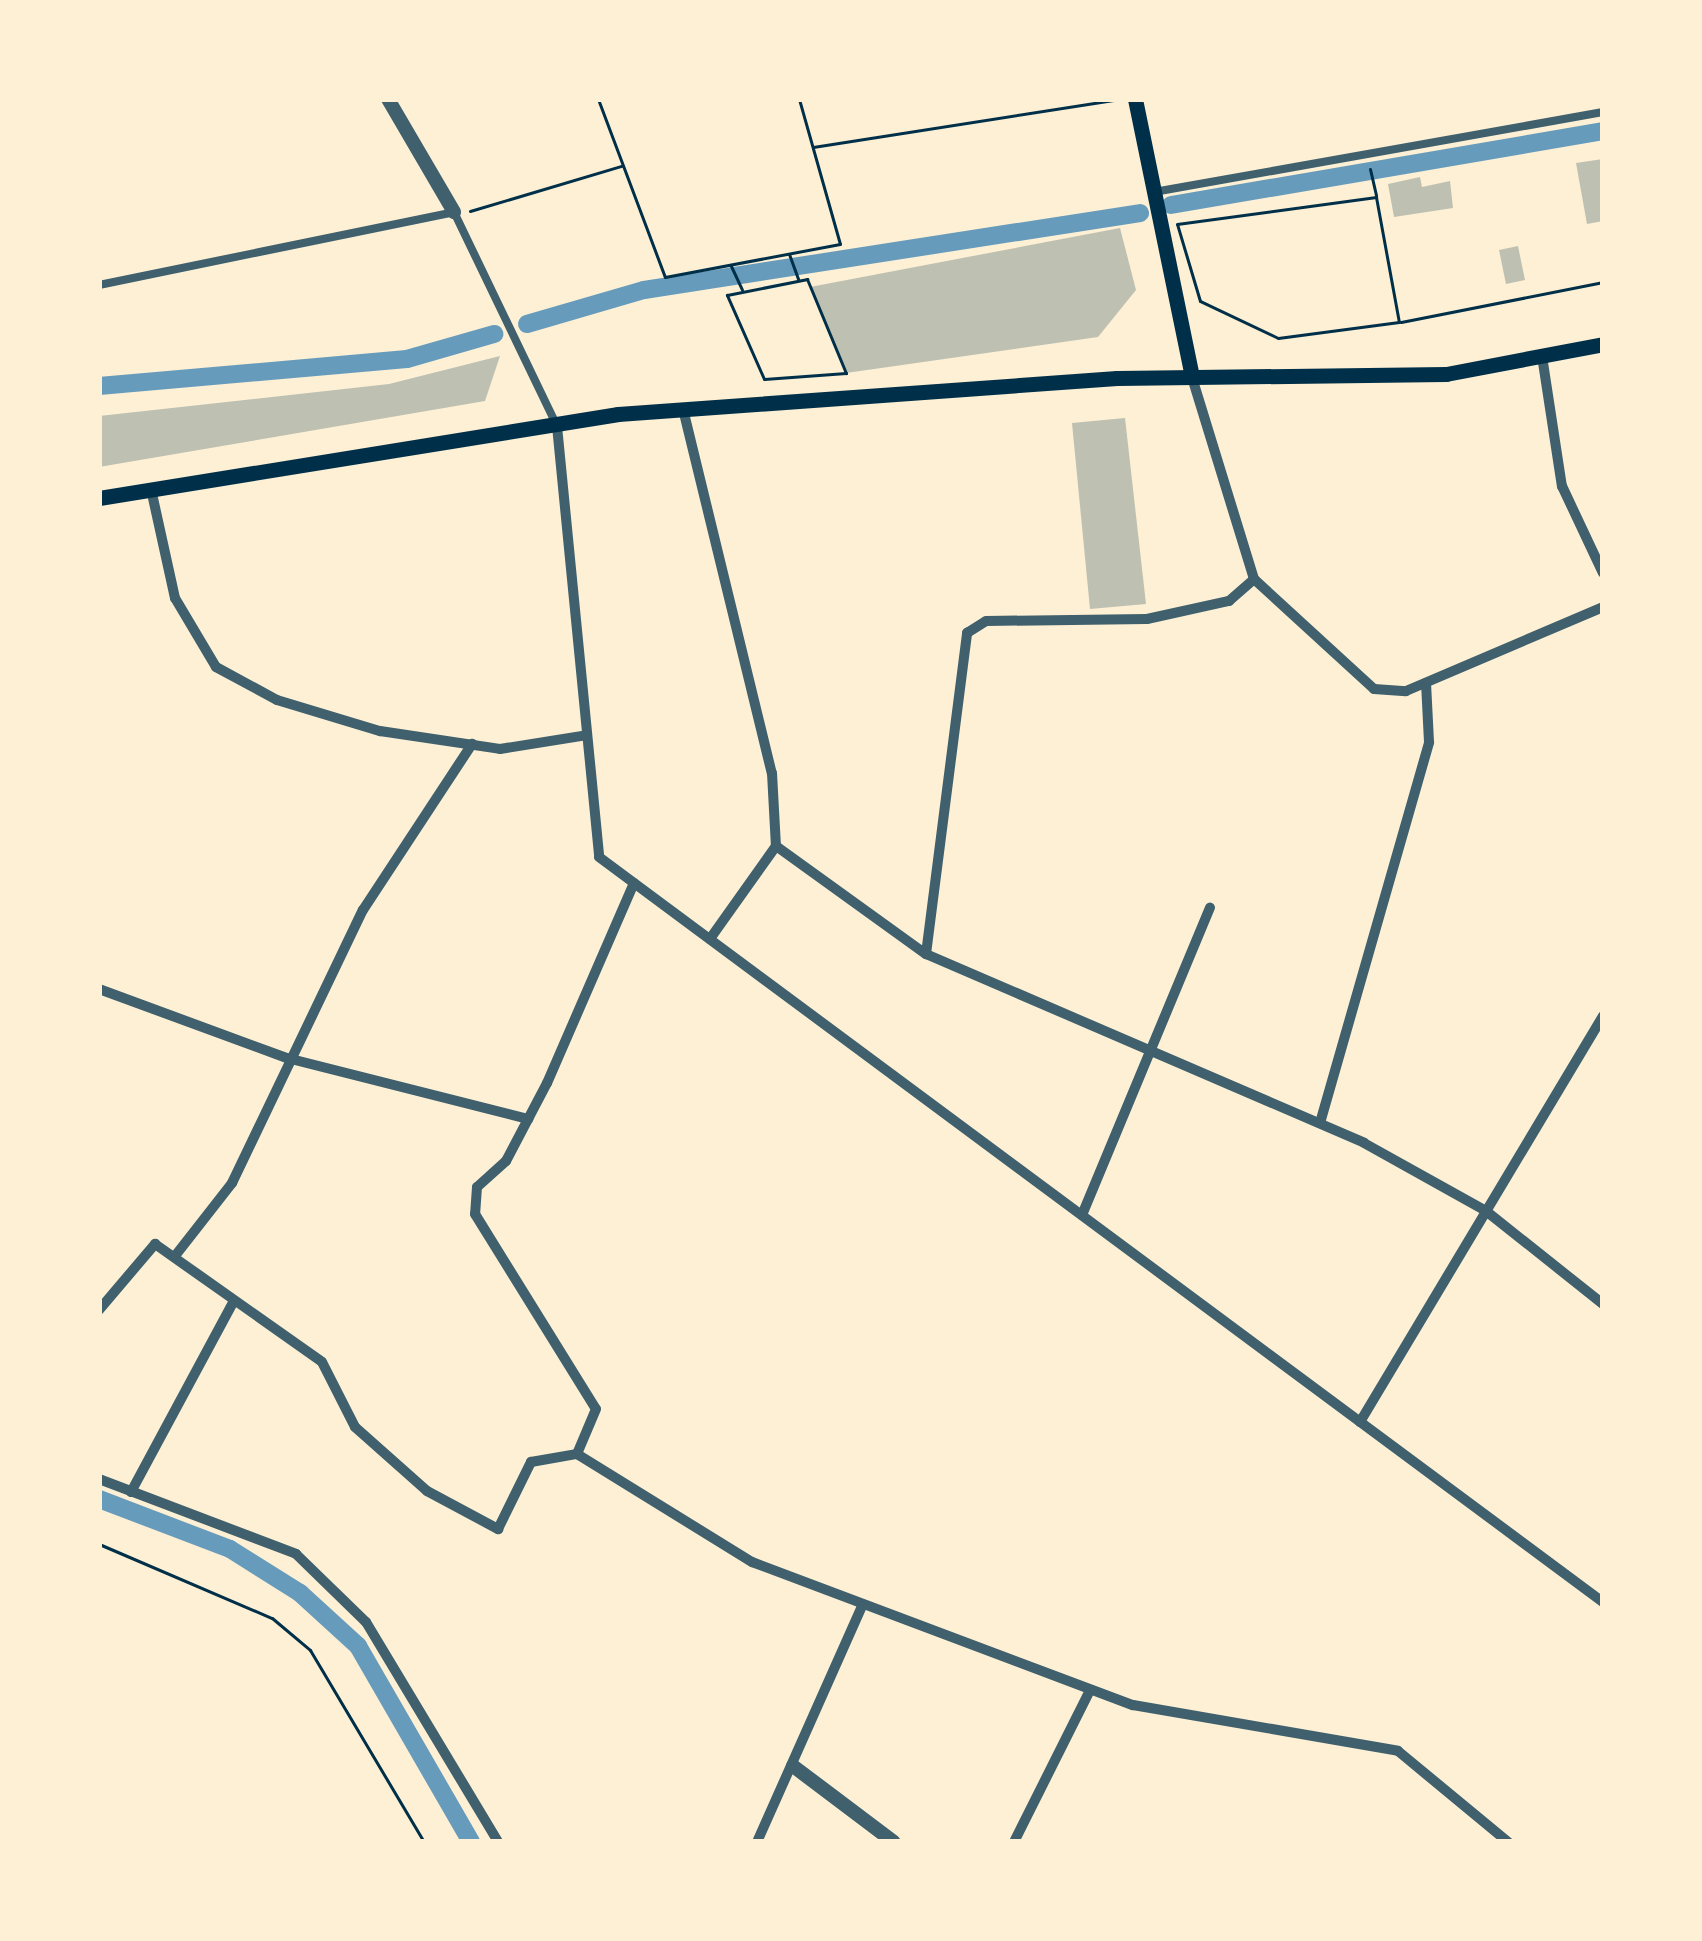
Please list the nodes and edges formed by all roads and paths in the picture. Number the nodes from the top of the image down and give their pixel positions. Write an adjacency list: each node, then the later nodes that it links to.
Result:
1 (388, 99): 12 (street)
2 (598, 99): 9 (path)
3 (799, 99): 7 (path)
4 (1119, 99): 7 (path)
5 (1135, 99): 10 (main road)
6 (1603, 112): 8 (street)
7 (812, 147): 13 (path)
8 (1366, 154): 10 (street); 11 (path)
9 (623, 165): 12 (path); 14 (path)
10 (1153, 193): 22 (main road)
11 (1376, 197): 19 (path); 19 (path)
12 (454, 212): 17 (street); 24 (street)
13 (789, 253): 14 (path); 15 (path)
14 (730, 265): 18 (path)
15 (799, 281): 18 (path); 18 (path)
16 (1603, 282): 19 (path)
17 (99, 285)
18 (742, 292)
19 (1399, 322)
20 (1603, 344): 21 (main road)
21 (1542, 356): 22 (main road); 27 (street)
22 (1192, 377): 23 (main road); 28 (street)
23 (682, 409): 24 (main road); 33 (street)
24 (557, 426): 25 (main road); 31 (street)
25 (152, 489): 26 (main road); 32 (street)
26 (99, 498)
27 (1603, 573)
28 (1254, 579): 30 (street); 37 (street)
29 (1603, 607): 30 (street)
30 (1426, 683): 43 (street)
31 (587, 736): 32 (street); 34 (street)
32 (472, 744): 41 (street)
33 (776, 847): 36 (street); 37 (street)
34 (634, 883): 36 (street); 42 (street)
35 (1210, 908): 40 (street)
36 (710, 939): 45 (street)
37 (926, 954): 40 (street)
38 (99, 989): 41 (street)
39 (1603, 1016): 44 (street)
40 (1160, 1050): 43 (street); 45 (street)
41 (287, 1058): 42 (street); 46 (street)
42 (528, 1119): 51 (street)
43 (1320, 1123): 44 (street)
44 (1486, 1211): 48 (street); 50 (street)
45 (1082, 1215): 50 (street)
46 (175, 1256): 47 (street); 49 (street)
47 (234, 1301): 51 (street); 53 (street)
48 (1603, 1304)
49 (99, 1310)
50 (1360, 1422): 55 (street)
51 (577, 1454): 56 (street)
52 (99, 1479): 53 (street)
53 (131, 1492): 60 (street)
54 (99, 1544): 59 (path)
55 (1603, 1602)
56 (862, 1606): 57 (street); 58 (street)
57 (1090, 1690): 63 (street); 64 (street)
58 (793, 1766): 61 (street); 62 (street)
59 (424, 1842)
60 (498, 1842)
61 (757, 1842)
62 (895, 1842)
63 (1014, 1842)
64 (1508, 1842)

